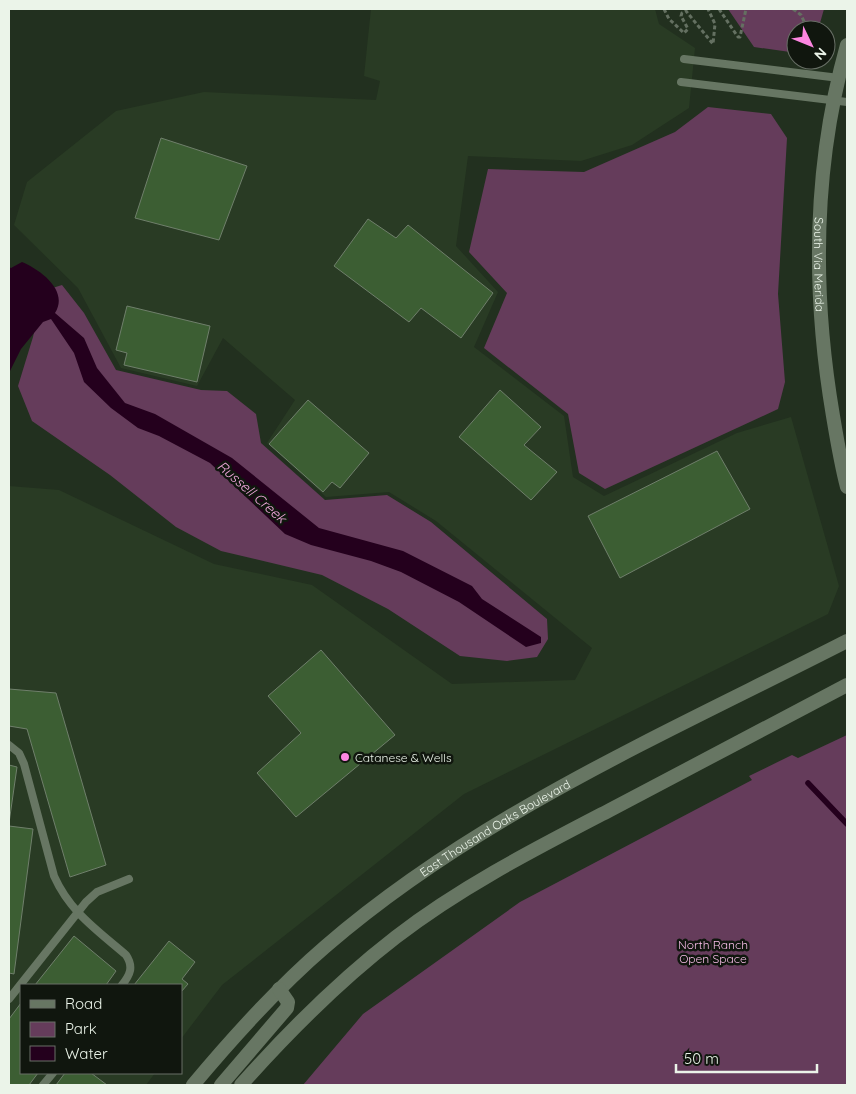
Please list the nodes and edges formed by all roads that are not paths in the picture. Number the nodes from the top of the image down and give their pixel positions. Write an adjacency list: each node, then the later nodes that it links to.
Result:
1 (847, 45): 3 (main road, South Via Merida)
2 (684, 59): 3 (lane)
3 (839, 78): 5 (main road, South Via Merida)
4 (681, 82): 5 (lane)
5 (841, 101): 6 (main road, South Via Merida)
6 (847, 487)
7 (847, 641): 15 (main road, East Thousand Oaks Boulevard)
8 (847, 685): 21 (main road)
9 (9, 745): 11 (lane)
10 (129, 879): 11 (lane)
11 (77, 913): 12 (lane); 13 (lane)
12 (21, 984)
13 (123, 984)
14 (20, 985): 16 (lane)
15 (278, 989): 19 (main road, East Thousand Oaks Boulevard); 20 (main road)
16 (9, 999)
17 (52, 1074): 18 (lane)
18 (43, 1085)
19 (193, 1085)
20 (221, 1085)
21 (241, 1085)

